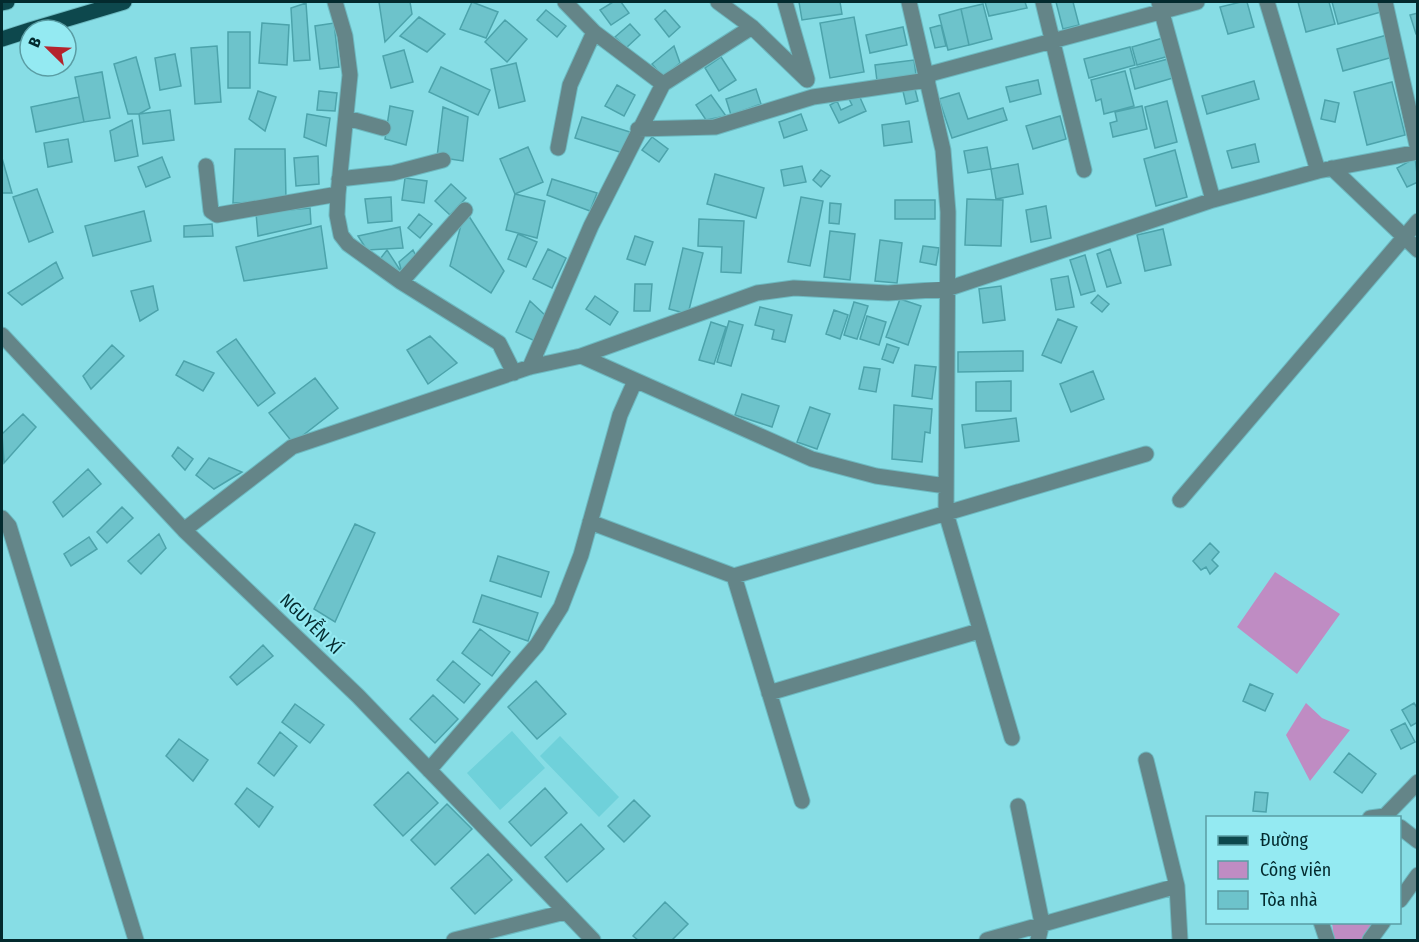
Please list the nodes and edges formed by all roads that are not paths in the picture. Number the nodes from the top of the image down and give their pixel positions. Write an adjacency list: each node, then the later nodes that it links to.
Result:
1 (7, 2): 12 (main road)
2 (124, 2): 14 (main road)
3 (335, 2): 24 (street)
4 (565, 2): 16 (street)
5 (718, 2): 15 (street)
6 (784, 2): 21 (street)
7 (909, 2): 20 (street)
8 (1043, 2): 19 (street)
9 (1197, 2): 13 (street)
10 (1267, 2): 32 (street)
11 (1385, 2): 28 (street)
12 (2, 3)
13 (1160, 7): 19 (street); 34 (street)
14 (70, 18)
15 (752, 27): 21 (street); 22 (street)
16 (594, 32): 22 (street); 27 (street)
17 (18, 34): 18 (main road)
18 (2, 39)
19 (1053, 42): 20 (street); 31 (street)
20 (927, 77): 23 (street); 40 (street)
21 (807, 80): 23 (street)
22 (663, 84): 26 (street)
23 (813, 97): 26 (street)
24 (347, 118): 25 (street); 33 (street)
25 (383, 128)
26 (638, 129): 43 (street)
27 (558, 148)
28 (1418, 151): 32 (street)
29 (443, 160): 33 (street)
30 (206, 166): 33 (street)
31 (1084, 170)
32 (1325, 170): 34 (street); 37 (street)
33 (338, 187): 39 (street)
34 (1213, 200): 40 (street)
35 (465, 210): 39 (street)
36 (1418, 221): 37 (street)
37 (1403, 239): 38 (street); 48 (street)
38 (1418, 250)
39 (401, 282): 44 (street)
40 (947, 289): 42 (street); 47 (street)
41 (2, 335): 52 (street, NGUYỄN XÍ)
42 (581, 356): 43 (street); 45 (street)
43 (530, 367): 44 (street)
44 (514, 374): 52 (street)
45 (635, 381): 47 (street); 51 (street)
46 (1146, 454): 49 (street)
47 (946, 486): 49 (street)
48 (1180, 500)
49 (946, 513): 53 (street); 54 (street)
50 (2, 518): 72 (street)
51 (590, 522): 53 (street); 58 (street)
52 (184, 530): 58 (street, NGUYỄN XÍ)
53 (734, 576): 55 (street)
54 (979, 631): 55 (street); 56 (street)
55 (769, 693): 60 (street)
56 (1012, 738)
57 (1146, 760): 66 (street)
58 (429, 770): 68 (street, NGUYỄN XÍ)
59 (1418, 782): 62 (street)
60 (802, 801)
61 (1018, 806): 69 (street)
62 (1382, 816)
63 (1401, 828): 64 (street)
64 (1418, 841)
65 (1418, 875): 67 (street)
66 (1177, 886): 69 (street); 77 (street)
67 (1401, 899)
68 (565, 912): 73 (street); 74 (street, NGUYỄN XÍ)
69 (1042, 922): 75 (street); 76 (street)
70 (1322, 924): 78 (street)
71 (1382, 924): 79 (street)
72 (136, 940)
73 (454, 940)
74 (593, 940)
75 (987, 940)
76 (1038, 940)
77 (1180, 940)
78 (1327, 940)
79 (1370, 940)

